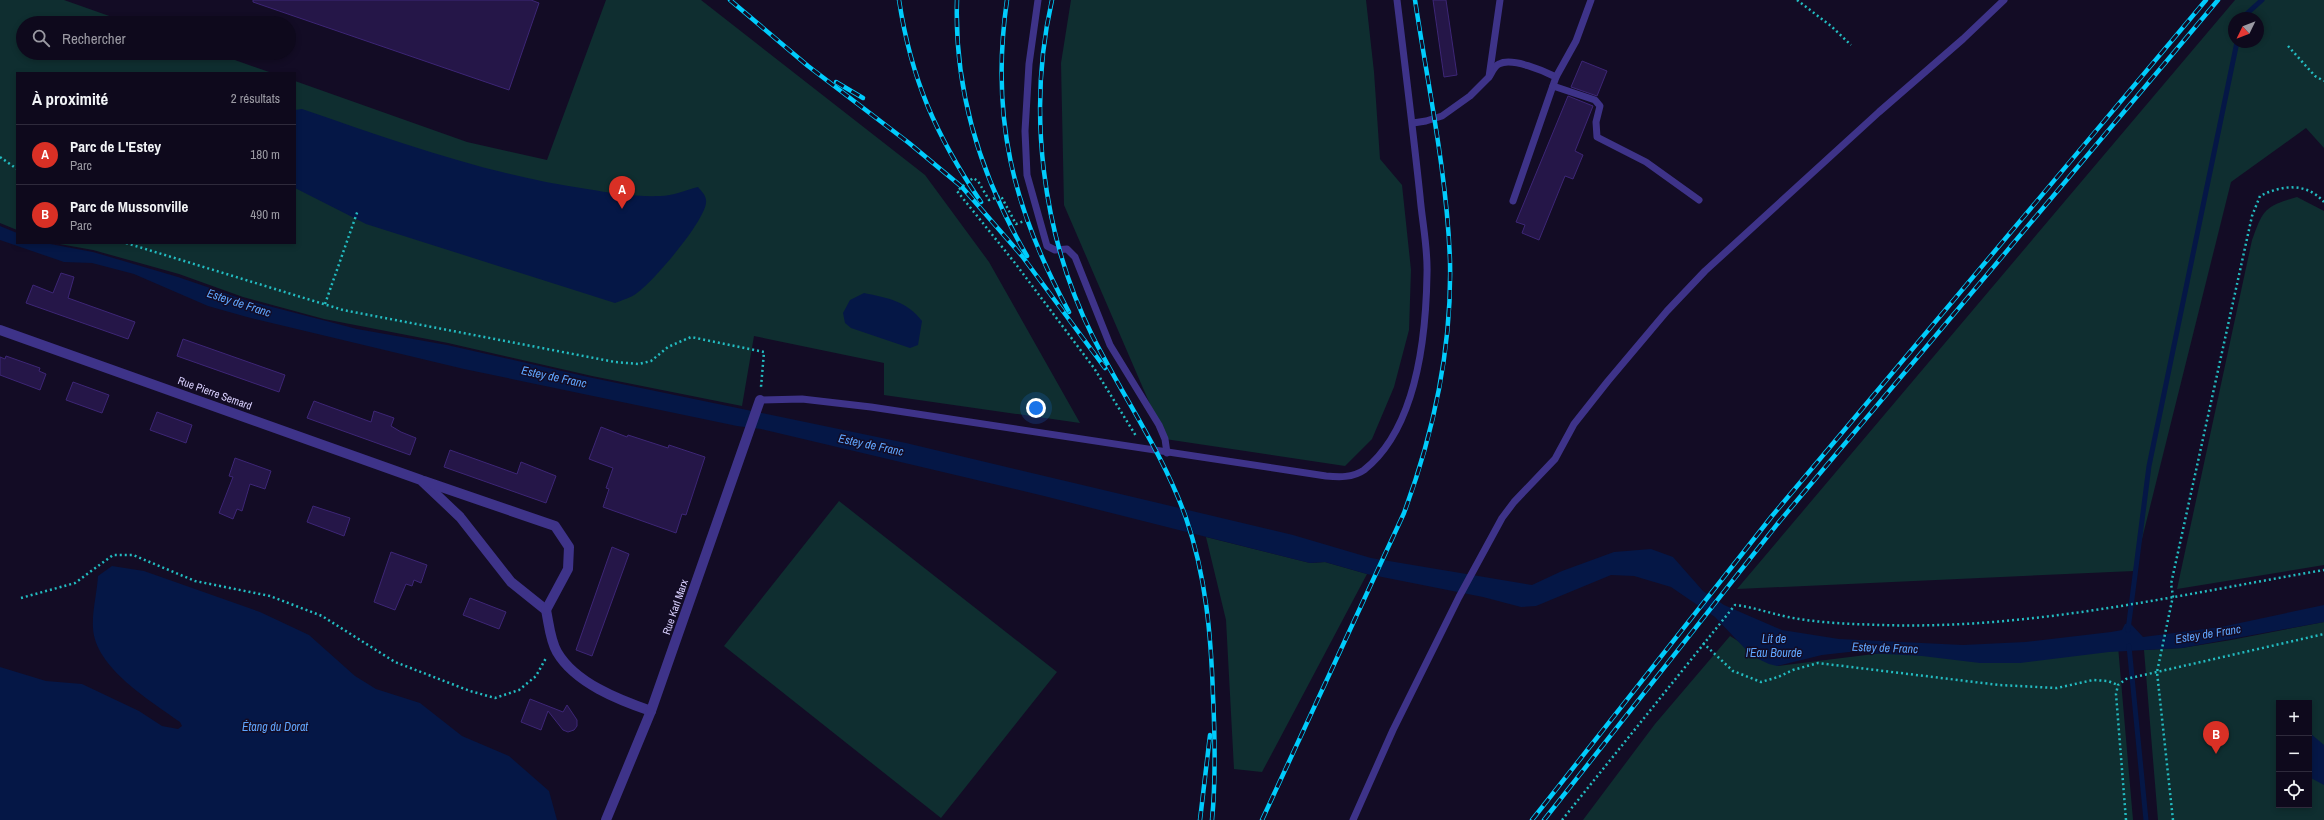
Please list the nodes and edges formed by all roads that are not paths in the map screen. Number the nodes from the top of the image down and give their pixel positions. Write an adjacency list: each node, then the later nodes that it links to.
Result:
1 (1038, 0): 14 (lane)
2 (1397, 0): 9 (lane)
3 (1500, 0): 6 (lane)
4 (1590, 0): 7 (lane)
5 (2004, 0): 19 (lane)
6 (1489, 77): 7 (lane); 9 (lane)
7 (1556, 77): 8 (lane)
8 (1553, 86): 10 (lane); 11 (lane)
9 (1413, 123): 14 (lane)
10 (1699, 200)
11 (1513, 201)
12 (0, 330): 15 (street, Rue Pierre Semard)
13 (760, 400): 14 (lane); 17 (street, Rue Karl Marx)
14 (1167, 453)
15 (421, 480): 16 (street, Rue Pierre Semard); 16 (street, Rue Pierre Semard)
16 (546, 610): 17 (street)
17 (651, 711): 18 (street, Rue Karl Marx)
18 (606, 820)
19 (1353, 820)

